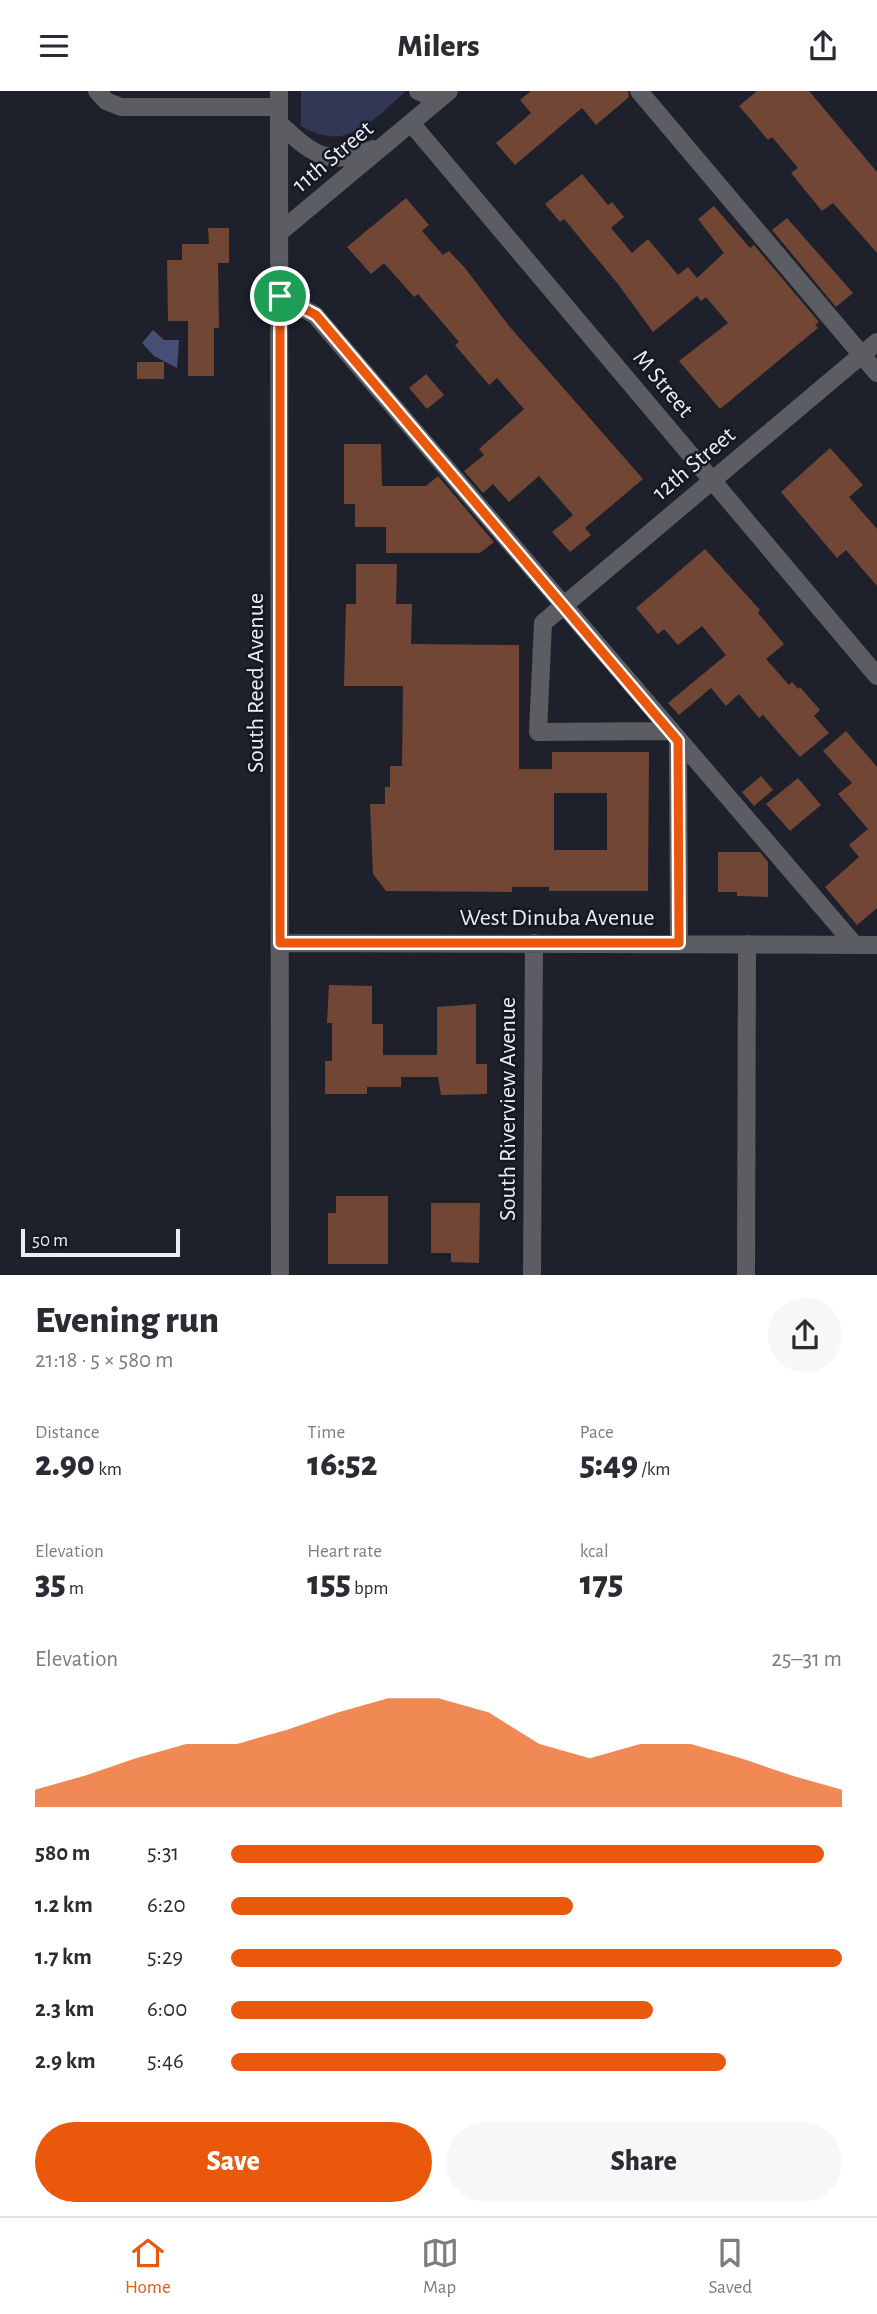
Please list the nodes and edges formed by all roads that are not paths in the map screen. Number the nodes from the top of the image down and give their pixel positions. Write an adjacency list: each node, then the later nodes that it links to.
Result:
1 (97, 91): 5 (street)
2 (418, 91): 4 (street)
3 (639, 91): 11 (street)
4 (443, 95): 6 (street, 11th Street)
5 (279, 107): 7 (street); 8 (street, South Reed Avenue)
6 (411, 123): 7 (street, 11th Street); 13 (street, M Street)
7 (386, 144): 8 (street, 11th Street)
8 (280, 232): 9 (street, South Reed Avenue)
9 (280, 296): 14 (street); 17 (street, South Reed Avenue)
10 (877, 342): 11 (street, 12th Street)
11 (861, 355): 12 (street); 13 (street, 12th Street)
12 (877, 373)
13 (712, 480): 14 (street, 12th Street); 15 (street, M Street)
14 (563, 606): 16 (street); 16 (street, 12th Street)
15 (877, 676)
16 (674, 736): 19 (street); 21 (street)
17 (280, 943): 18 (street, West Dinuba Avenue); 23 (street, South Reed Avenue)
18 (534, 943): 19 (street, West Dinuba Avenue); 24 (street, South Riverview Avenue)
19 (679, 943): 20 (street, West Dinuba Avenue)
20 (747, 944): 21 (street, West Dinuba Avenue); 25 (street)
21 (854, 944): 22 (street, West Dinuba Avenue)
22 (877, 944)
23 (280, 1275)
24 (532, 1275)
25 (746, 1275)

